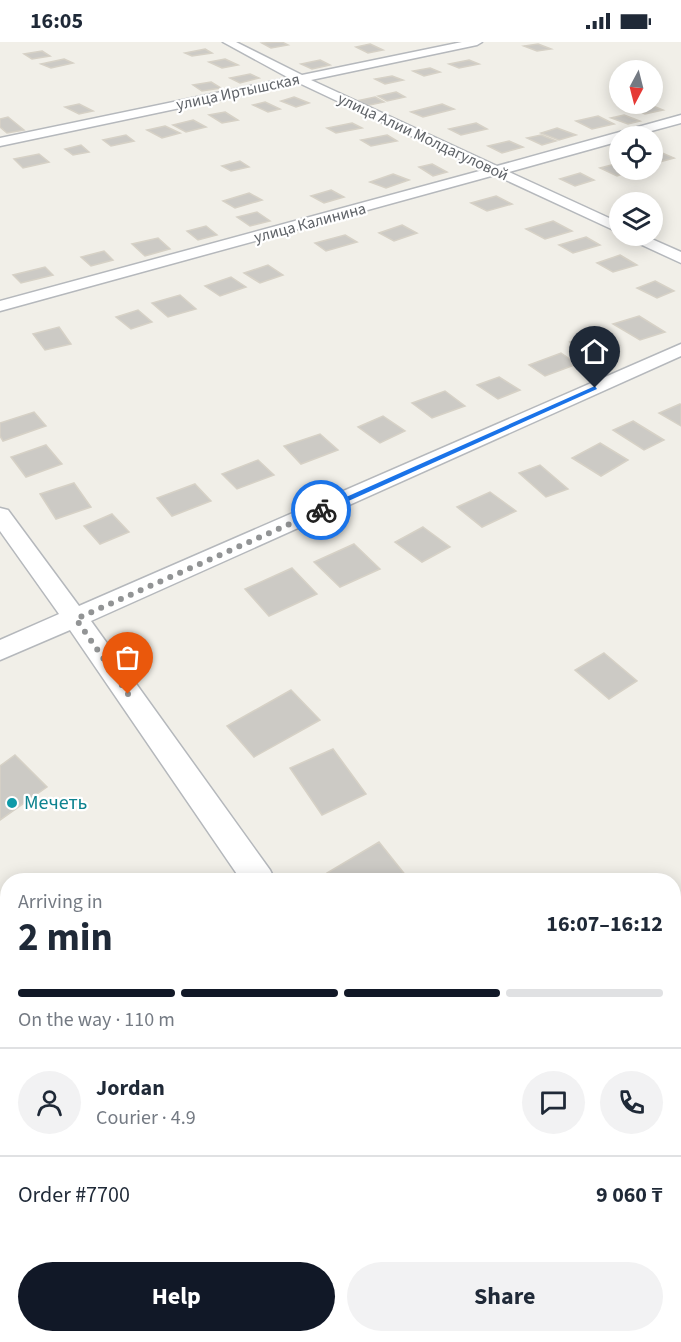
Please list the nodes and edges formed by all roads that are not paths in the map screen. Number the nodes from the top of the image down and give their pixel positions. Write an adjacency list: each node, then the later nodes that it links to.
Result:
1 (228, 42): 3 (street, улица Алии Молдагуловой)
2 (477, 42): 3 (street, улица Иртышская)
3 (300, 79): 7 (street, улица Иртышская); 8 (street, улица Алии Молдагуловой)
4 (681, 119): 5 (street, улица Калинина)
5 (657, 126)
6 (609, 140): 8 (street, улица Калинина)
7 (0, 142)
8 (499, 172): 9 (street, улица Алии Молдагуловой); 12 (street, улица Калинина)
9 (609, 224)
10 (655, 246): 11 (street)
11 (681, 258)
12 (0, 306)
13 (681, 349): 15 (street)
14 (0, 515): 15 (street)
15 (76, 619): 16 (street); 17 (street)
16 (0, 651)
17 (254, 873)

